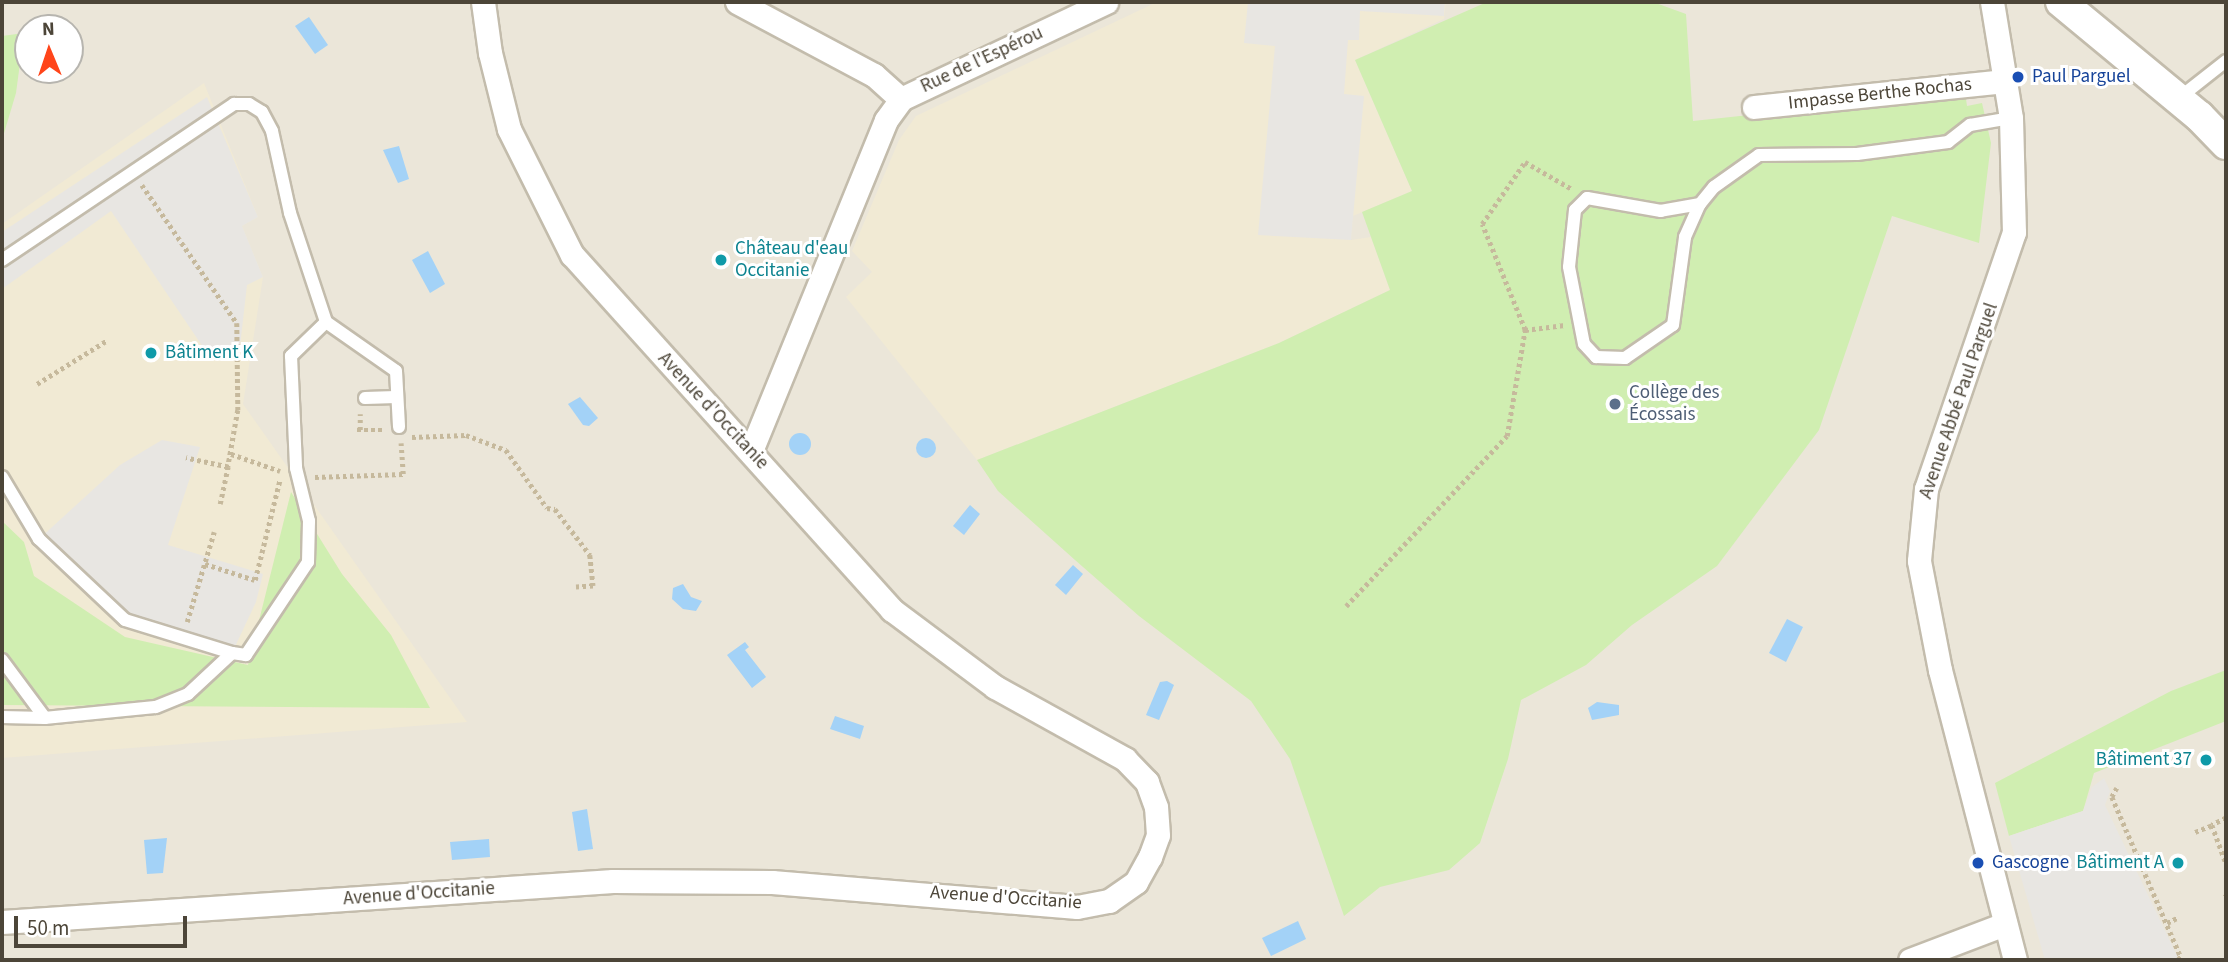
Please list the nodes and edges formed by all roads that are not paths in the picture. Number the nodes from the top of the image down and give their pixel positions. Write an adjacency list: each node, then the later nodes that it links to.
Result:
1 (483, 2): 19 (street, Avenue d'Occitanie)
2 (737, 2): 9 (street)
3 (1107, 2): 9 (street, Rue de l'Espérou)
4 (1992, 2): 7 (street, Avenue Abbé Paul Parguel)
5 (2061, 2): 8 (street)
6 (2226, 61): 8 (lane)
7 (2006, 81): 10 (street, Impasse Berthe Rochas); 11 (street, Avenue Abbé Paul Parguel)
8 (2178, 98): 12 (street)
9 (901, 99): 19 (street, Rue de l'Espérou)
10 (1754, 107)
11 (2011, 118): 13 (lane); 26 (street, Avenue Abbé Paul Parguel)
12 (2226, 144)
13 (1700, 204): 13 (lane)
14 (2, 260): 15 (lane)
15 (326, 322): 16 (lane); 21 (lane)
16 (397, 397): 17 (lane); 18 (lane)
17 (365, 398)
18 (400, 432)
19 (751, 451): 25 (street, Avenue d'Occitanie)
20 (2, 477): 21 (lane)
21 (232, 653): 24 (lane)
22 (2, 660): 24 (lane)
23 (2, 717): 24 (lane)
24 (45, 718)
25 (2, 922)
26 (2005, 923): 27 (street); 28 (street, Avenue Abbé Paul Parguel)
27 (1910, 960)
28 (2015, 960)

